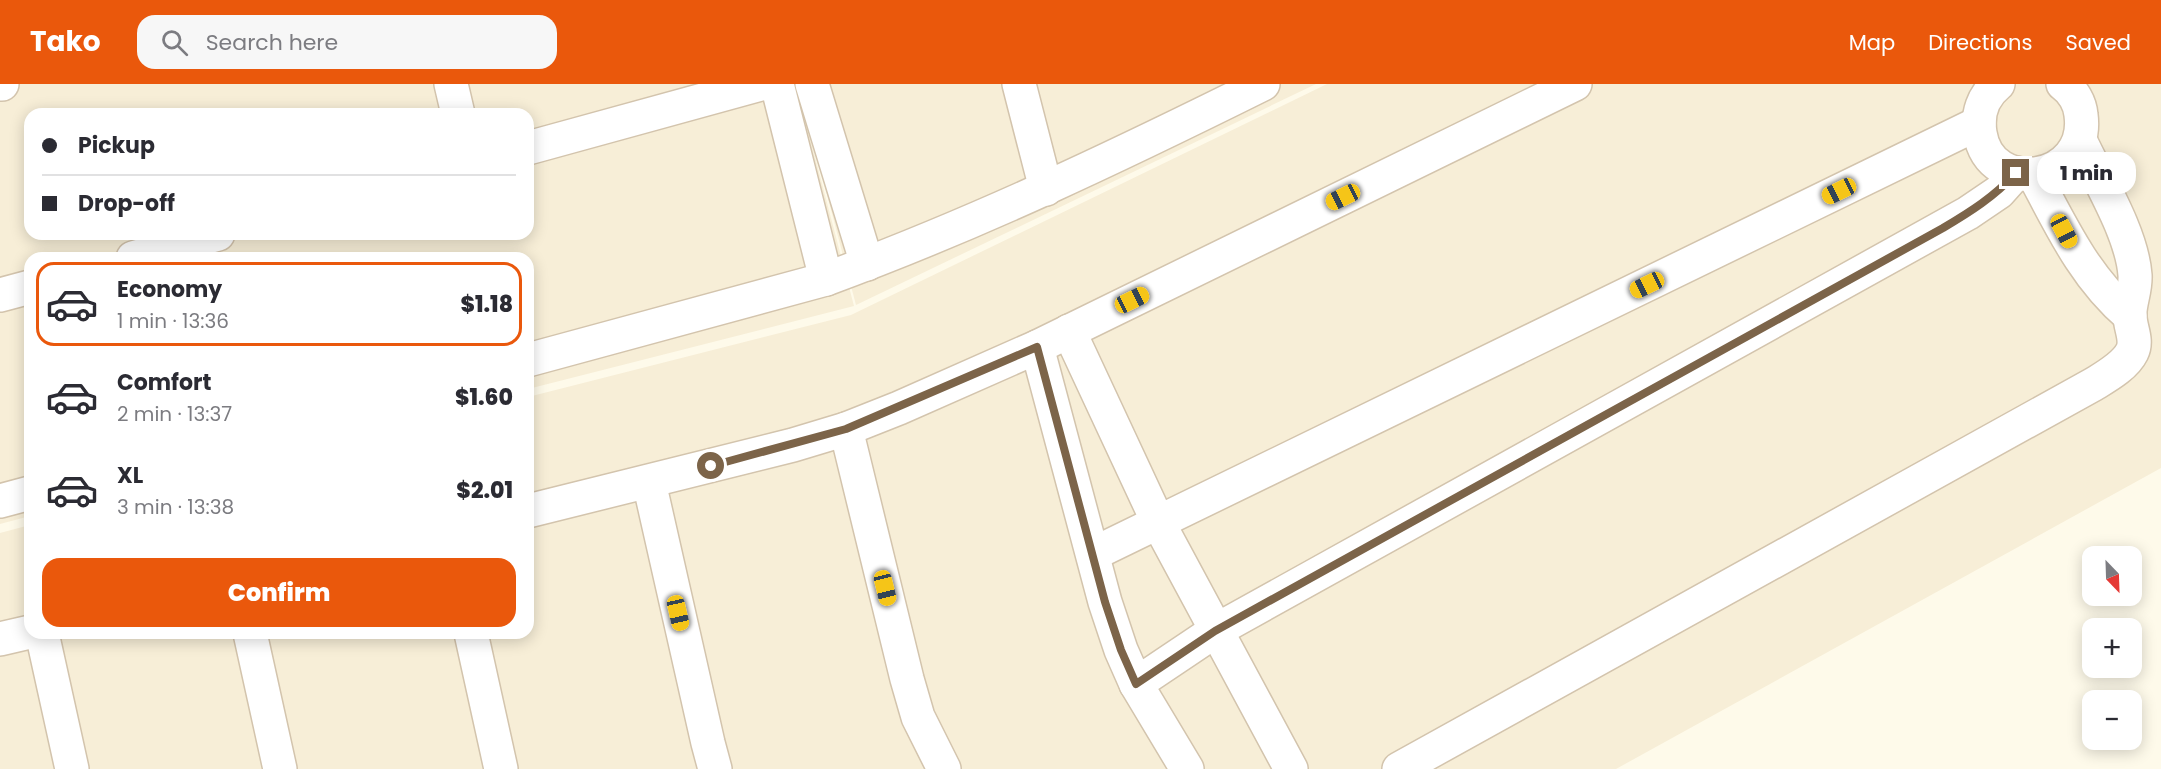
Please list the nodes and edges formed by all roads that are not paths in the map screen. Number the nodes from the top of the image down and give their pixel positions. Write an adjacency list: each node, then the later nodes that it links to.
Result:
1 (451, 84): 11 (street)
2 (761, 84): 13 (street)
3 (777, 84): 19 (street)
4 (812, 84): 18 (street)
5 (1019, 84): 15 (street)
6 (1263, 84): 9 (street)
7 (1575, 84): 23 (street)
8 (2073, 88): 12 (street)
9 (1232, 91): 15 (street)
10 (1986, 97): 14 (street); 31 (street)
11 (457, 108)
12 (2080, 140): 14 (street); 22 (street)
13 (534, 146)
14 (2025, 174): 22 (street); 33 (street)
15 (1046, 189): 18 (street)
16 (197, 240): 17 (street)
17 (154, 252)
18 (867, 264): 19 (street)
19 (826, 279): 25 (street)
20 (24, 289): 21 (street)
21 (0, 295)
22 (2130, 315): 47 (street)
23 (1069, 331): 24 (street); 31 (street)
24 (1037, 347): 26 (street); 32 (street)
25 (534, 358)
26 (846, 429): 27 (street); 44 (street)
27 (649, 482): 30 (street); 43 (street)
28 (24, 495): 29 (street)
29 (0, 501)
30 (534, 510)
31 (1158, 522): 32 (street); 33 (street)
32 (1093, 554): 39 (street)
33 (1215, 631): 39 (street); 46 (street)
34 (24, 633): 35 (street)
35 (0, 639)
36 (43, 639): 40 (street)
37 (251, 639): 41 (street)
38 (472, 639): 42 (street)
39 (1136, 684): 45 (street)
40 (72, 769)
41 (280, 769)
42 (501, 769)
43 (715, 769)
44 (944, 769)
45 (1187, 769)
46 (1291, 769)
47 (1399, 769)

